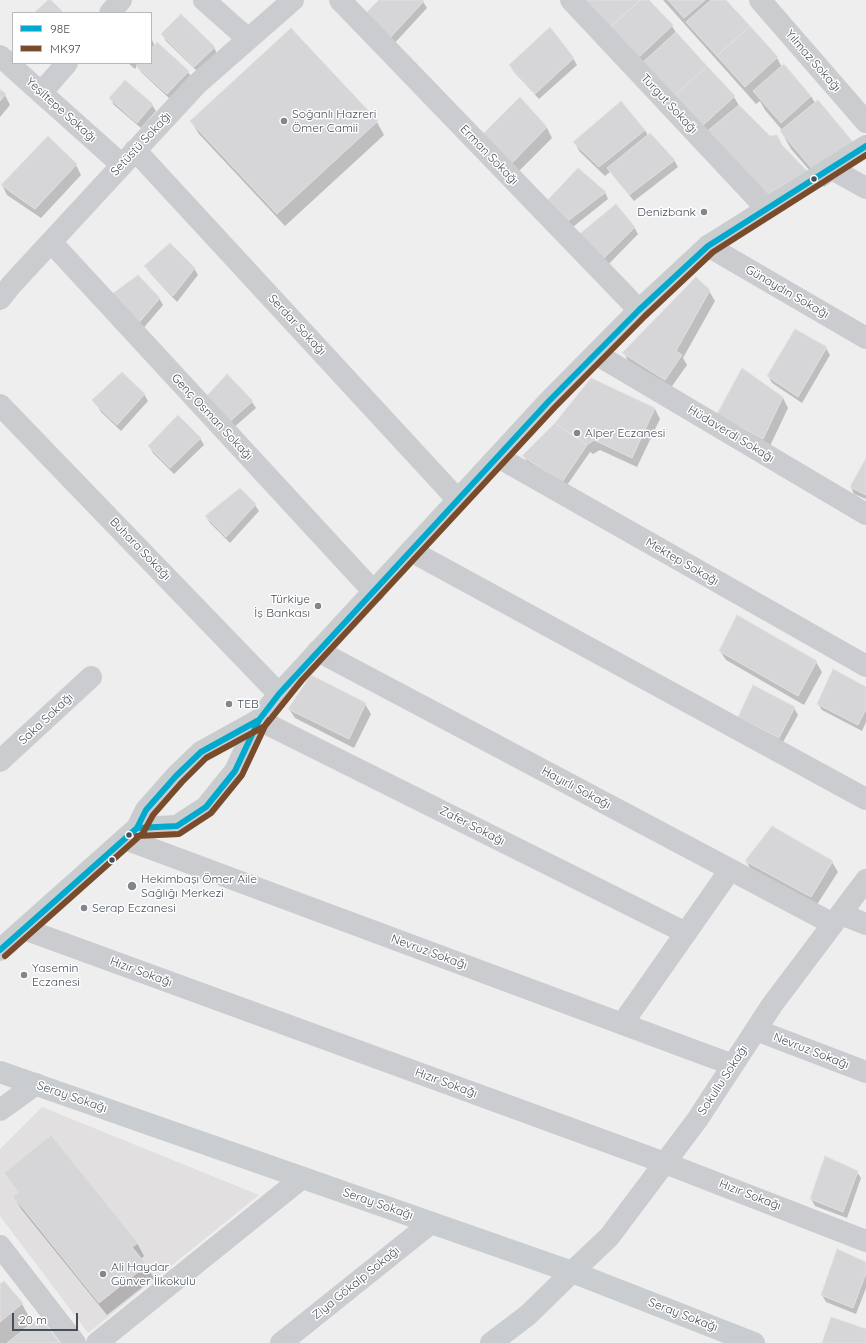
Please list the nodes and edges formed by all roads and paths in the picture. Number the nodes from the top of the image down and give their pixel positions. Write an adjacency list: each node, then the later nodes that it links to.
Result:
1 (122, 0): 7 (street)
2 (204, 0): 8 (street)
3 (293, 0): 8 (street, Setüstü Sokağı)
4 (340, 0): 21 (street, Erman Sokağı)
5 (571, 0): 17 (street, Turgut Sokağı)
6 (760, 0): 12 (street, Yılmaz Sokağı)
7 (111, 12)
8 (248, 39): 14 (street, Setüstü Sokağı)
9 (0, 56): 11 (street, Yeşiltepe Sokağı)
10 (66, 64): 11 (street)
11 (41, 93): 14 (street, Yeşiltepe Sokağı)
12 (866, 122)
13 (866, 146): 15 (street)
14 (129, 158): 18 (street, Setüstü Sokağı); 26 (street, Serdar Sokağı)
15 (830, 168): 16 (street); 17 (street)
16 (866, 188)
17 (766, 208): 19 (street)
18 (51, 242): 20 (street, Setüstü Sokağı); 29 (street, Genç Osman Sokağı)
19 (708, 246): 21 (street); 22 (street, Günaydın Sokağı)
20 (4, 286)
21 (639, 310): 23 (street)
22 (866, 338)
23 (596, 354): 25 (street); 27 (street, Hüdaverdi Sokağı)
24 (0, 405): 33 (street, Buhara Sokağı)
25 (498, 457): 26 (street); 31 (street, Mektep Sokağı)
26 (458, 500): 28 (street)
27 (866, 514)
28 (411, 551): 29 (street); 36 (street)
29 (374, 592): 30 (street)
30 (318, 651): 33 (street); 38 (street, Hayırlı Sokağı)
31 (866, 666)
32 (91, 677): 35 (street, Saka Sokağı)
33 (279, 694): 34 (street)
34 (258, 720): 37 (street); 37 (street); 43 (street, Zafer Sokağı)
35 (0, 762)
36 (866, 799)
37 (131, 834): 42 (street); 45 (street, Nevruz Sokağı)
38 (730, 870): 40 (street, Hayırlı Sokağı); 43 (street)
39 (866, 880): 40 (street, Sokullu Sokağı)
40 (837, 919): 41 (street, Hayırlı Sokağı); 46 (street, Sokullu Sokağı)
41 (866, 924)
42 (24, 929): 44 (street); 52 (street, Hızır Sokağı)
43 (686, 933): 45 (street)
44 (0, 950)
45 (622, 1024): 47 (street, Nevruz Sokağı)
46 (756, 1030): 47 (street, Sokullu Sokağı); 49 (street, Nevruz Sokağı)
47 (733, 1065): 52 (street, Sokullu Sokağı)
48 (0, 1072): 50 (street, Seray Sokağı)
49 (866, 1072)
50 (36, 1084): 51 (street); 53 (street, Seray Sokağı)
51 (0, 1110)
52 (665, 1163): 55 (street, Hızır Sokağı); 57 (street, Sokullu Sokağı)
53 (302, 1178): 54 (street, Seray Sokağı); 59 (street)
54 (431, 1223): 57 (street, Seray Sokağı); 60 (street, Ziya Gökalp Sokağı)
55 (866, 1241)
56 (2, 1253): 58 (street)
57 (572, 1272): 61 (street); 62 (street, Seray Sokağı)
58 (75, 1343)
59 (97, 1343)
60 (281, 1343)
61 (492, 1343)
62 (754, 1343)

